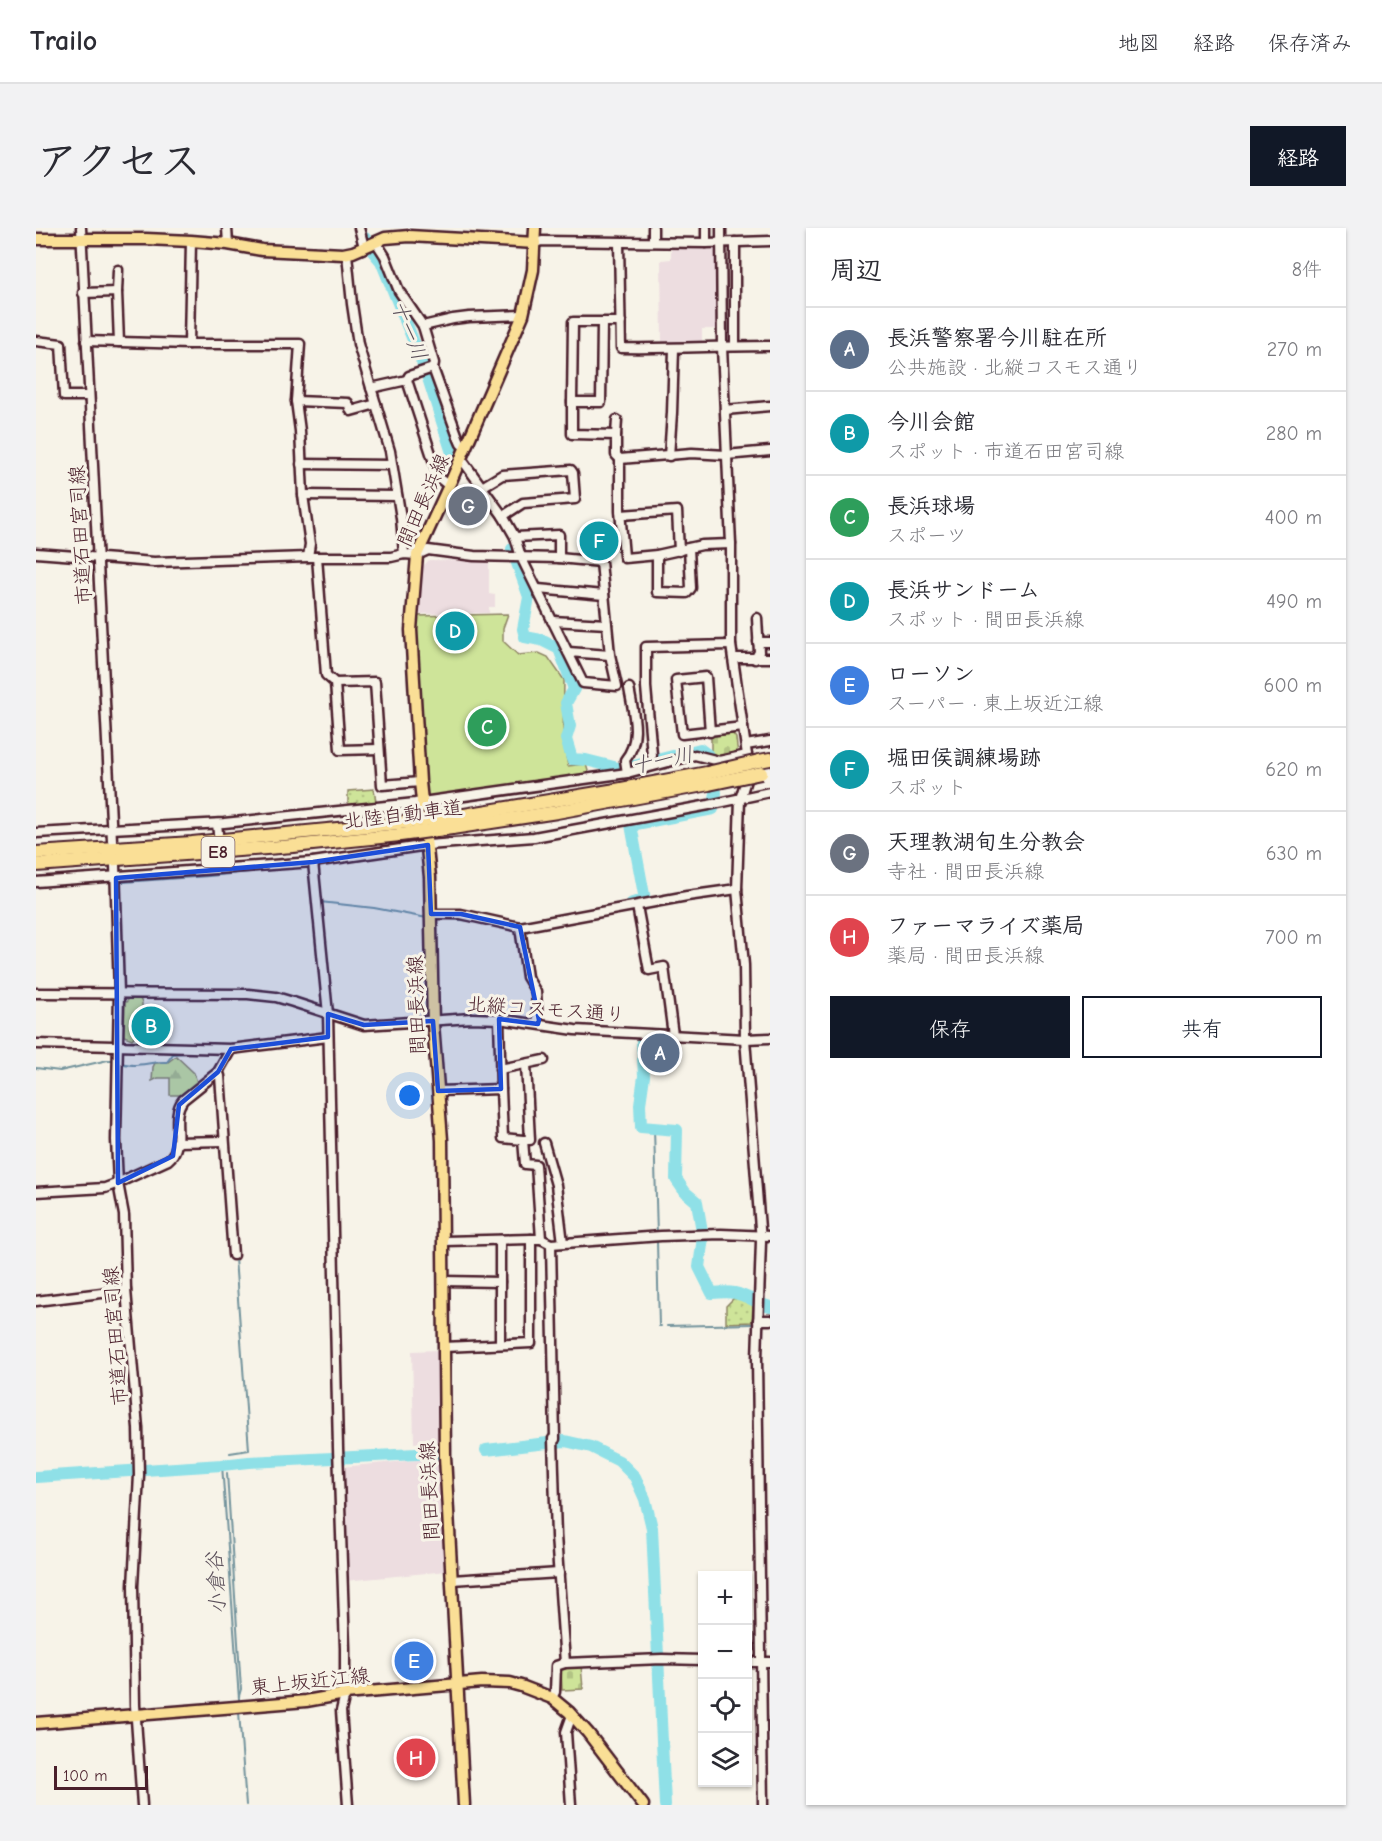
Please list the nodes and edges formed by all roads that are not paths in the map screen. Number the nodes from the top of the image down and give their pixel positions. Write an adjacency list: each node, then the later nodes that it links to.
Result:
1 (227, 228): 17 (street)
2 (359, 228): 18 (street)
3 (535, 228): 14 (main road, 間田長浜線)
4 (653, 228): 12 (street)
5 (706, 228): 15 (street)
6 (721, 228): 16 (street)
7 (81, 233): 8 (main road); 9 (main road); 22 (street, 市道石田宮司線)
8 (36, 239)
9 (191, 241): 17 (main road); 30 (street)
10 (770, 241): 13 (street)
11 (619, 242): 12 (street); 14 (street); 24 (street)
12 (653, 242): 15 (street)
13 (735, 242): 16 (street); 31 (street)
14 (535, 243): 18 (main road); 23 (main road, 間田長浜線)
15 (706, 243): 16 (street)
16 (721, 243): 33 (street)
17 (228, 244): 19 (main road)
18 (369, 245): 19 (main road); 26 (street)
19 (346, 254): 37 (street)
20 (118, 270): 21 (street)
21 (117, 292): 22 (street); 29 (street)
22 (83, 293): 28 (street, 市道石田宮司線)
23 (523, 315): 26 (street); 46 (main road, 間田長浜線)
24 (621, 322): 25 (street); 34 (street)
25 (602, 323): 40 (street); 40 (street)
26 (423, 327): 35 (street)
27 (36, 341): 38 (street)
28 (86, 341): 29 (street); 38 (street, 市道石田宮司線)
29 (119, 342): 30 (street)
30 (189, 344): 39 (street)
31 (735, 346): 32 (street); 33 (street)
32 (770, 346)
33 (722, 347): 34 (street); 43 (street)
34 (674, 349): 49 (street)
35 (433, 368): 36 (street); 46 (street)
36 (407, 380): 37 (street); 54 (street)
37 (371, 388): 41 (street)
38 (88, 396): 70 (street, 市道石田宮司線)
39 (296, 401): 41 (street); 52 (street)
40 (572, 402): 45 (street)
41 (376, 404): 53 (street)
42 (770, 406): 43 (street)
43 (725, 410): 48 (street)
44 (617, 420): 45 (street)
45 (616, 435): 50 (street)
46 (466, 447): 51 (main road, 間田長浜線)
47 (770, 451): 48 (street)
48 (726, 455): 49 (street); 61 (street)
49 (669, 456): 50 (street)
50 (620, 459): 58 (street)
51 (462, 460): 54 (main road, 間田長浜線); 55 (street)
52 (301, 464): 53 (street); 56 (street)
53 (392, 465): 57 (street)
54 (450, 483): 66 (main road, 間田長浜線)
55 (482, 487): 59 (street); 59 (street)
56 (303, 495): 57 (street); 68 (street)
57 (397, 496): 65 (street)
58 (621, 515): 63 (street); 67 (street)
59 (503, 516): 60 (street)
60 (515, 537): 69 (street); 71 (street)
61 (731, 544): 62 (street); 79 (street)
62 (689, 548): 63 (street); 67 (street)
63 (679, 551): 67 (street)
64 (36, 553): 70 (street)
65 (404, 554): 66 (street); 68 (street)
66 (417, 555): 69 (street); 98 (main road, 間田長浜線)
67 (657, 555)
68 (312, 557): 70 (street); 85 (street)
69 (521, 557): 71 (street); 72 (street)
70 (97, 558): 102 (street, 市道石田宮司線)
71 (560, 558): 73 (street)
72 (538, 589): 73 (street); 75 (street)
73 (604, 595): 76 (street)
74 (757, 618): 77 (street)
75 (552, 621): 76 (street); 80 (street)
76 (607, 624): 81 (street)
77 (758, 642): 78 (street); 84 (street)
78 (770, 642)
79 (731, 645): 82 (street); 87 (street)
80 (568, 652): 81 (street); 86 (street)
81 (610, 655): 86 (street)
82 (733, 658): 84 (street); 89 (street)
83 (770, 658): 84 (street)
84 (755, 659)
85 (335, 683): 93 (street); 93 (street)
86 (617, 686): 88 (street)
87 (646, 687): 88 (street); 94 (street)
88 (629, 688): 97 (street)
89 (743, 727): 90 (street); 92 (street)
90 (710, 732): 90 (street)
91 (770, 741): 92 (street)
92 (746, 745): 95 (street)
93 (378, 749): 98 (street)
94 (652, 755)
95 (747, 755): 97 (street); 100 (street)
96 (765, 766): 103 (highway, 北陸自動車道 / E8, bridge)
97 (626, 769): 101 (street)
98 (420, 782): 101 (main road, 間田長浜線)
99 (770, 792): 100 (street)
100 (740, 799): 106 (street); 113 (street)
101 (423, 802): 102 (street); 106 (main road, 間田長浜線)
102 (111, 828): 104 (street); 105 (street, 市道石田宮司線)
103 (399, 829): 107 (highway, 北陸自動車道 / E8); 109 (highway, 北陸自動車道 / E8)
104 (36, 833)
105 (112, 840)
106 (428, 845): 108 (street); 115 (main road, 間田長浜線)
107 (36, 854)
108 (313, 862): 111 (street); 119 (street)
109 (36, 865)
110 (115, 865): 111 (street, 市道石田宮司線)
111 (116, 878): 112 (street); 118 (street, 市道石田宮司線)
112 (36, 882)
113 (737, 889): 114 (street); 126 (street)
114 (637, 906): 116 (street); 123 (street)
115 (431, 914): 116 (street); 121 (main road, 間田長浜線)
116 (520, 927): 122 (street)
117 (36, 993): 118 (street, 北縦コスモス通り)
118 (119, 993): 119 (street, 北縦コスモス通り); 128 (street, 市道石田宮司線)
119 (328, 1014): 121 (street, 北縦コスモス通り); 124 (street)
120 (500, 1018): 121 (street, 北縦コスモス通り); 122 (street, 北縦コスモス通り); 132 (street)
121 (433, 1021): 135 (main road, 間田長浜線)
122 (538, 1024): 123 (street, 北縦コスモス通り)
123 (673, 1035): 126 (street, 北縦コスモス通り)
124 (328, 1037): 129 (street); 166 (street)
125 (770, 1038): 126 (street, 北縦コスモス通り)
126 (745, 1039): 142 (street)
127 (36, 1044): 128 (street)
128 (118, 1047): 129 (street); 140 (street, 市道石田宮司線)
129 (231, 1049): 133 (street)
130 (544, 1059): 131 (street)
131 (526, 1064): 132 (street); 136 (street)
132 (500, 1069): 134 (street)
133 (218, 1072): 137 (street); 138 (street)
134 (501, 1089): 135 (street); 136 (street)
135 (438, 1091): 146 (main road, 間田長浜線)
136 (523, 1140): 144 (street)
137 (177, 1142): 138 (street); 140 (street)
138 (224, 1142): 149 (street)
139 (544, 1143): 147 (street)
140 (118, 1183): 141 (street); 152 (street, 市道石田宮司線)
141 (36, 1192)
142 (760, 1235): 143 (street); 147 (street); 154 (street)
143 (770, 1236)
144 (536, 1239): 145 (street); 148 (street); 156 (street)
145 (500, 1240): 146 (street); 151 (street)
146 (444, 1241): 150 (main road, 間田長浜線)
147 (563, 1243): 148 (street)
148 (551, 1244): 160 (street)
149 (232, 1256)
150 (444, 1281): 151 (street); 157 (main road, 間田長浜線)
151 (500, 1282): 156 (street)
152 (126, 1290): 153 (street); 169 (street, 市道石田宮司線)
153 (36, 1301)
154 (758, 1320): 155 (street); 158 (street)
155 (770, 1320)
156 (500, 1344): 157 (street)
157 (444, 1347): 161 (main road, 間田長浜線)
158 (760, 1542): 159 (street); 163 (street)
159 (770, 1543)
160 (559, 1572): 161 (street); 164 (street)
161 (452, 1580): 165 (main road, 間田長浜線)
162 (698, 1660): 164 (street)
163 (765, 1662): 171 (street)
164 (565, 1663): 167 (street)
165 (458, 1684): 166 (main road, 東上坂近江線); 167 (main road, 東上坂近江線); 174 (main road, 間田長浜線)
166 (345, 1694): 169 (main road, 東上坂近江線); 173 (street)
167 (552, 1698): 168 (main road, 東上坂近江線)
168 (572, 1715): 175 (street); 176 (main road, 東上坂近江線)
169 (135, 1716): 170 (main road, 東上坂近江線); 172 (street, 市道石田宮司線)
170 (36, 1723)
171 (765, 1732): 177 (street)
172 (142, 1805)
173 (348, 1805)
174 (464, 1805)
175 (571, 1805)
176 (643, 1805)
177 (763, 1805)

